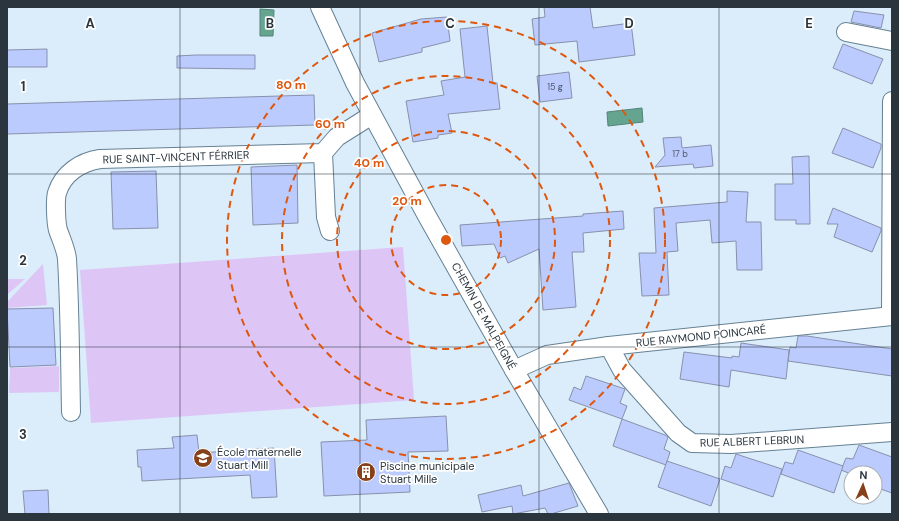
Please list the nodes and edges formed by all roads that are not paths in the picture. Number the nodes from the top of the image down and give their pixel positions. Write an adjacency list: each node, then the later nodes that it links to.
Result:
1 (320, 7): 5 (street, CHEMIN DE MALPEIGNÉ)
2 (846, 32): 3 (street)
3 (892, 41)
4 (892, 101): 8 (street)
5 (372, 115): 6 (street); 10 (street, CHEMIN DE MALPEIGNÉ)
6 (323, 153): 7 (street); 11 (street, RUE SAINT-VINCENT FÉRRIER)
7 (330, 231)
8 (892, 316): 9 (street, RUE RAYMOND POINCARÉ)
9 (609, 346): 10 (street, RUE RAYMOND POINCARÉ); 12 (street, RUE ALBERT LEBRUN)
10 (514, 370): 13 (street, CHEMIN DE MALPEIGNÉ)
11 (71, 412)
12 (892, 432)
13 (599, 514)

